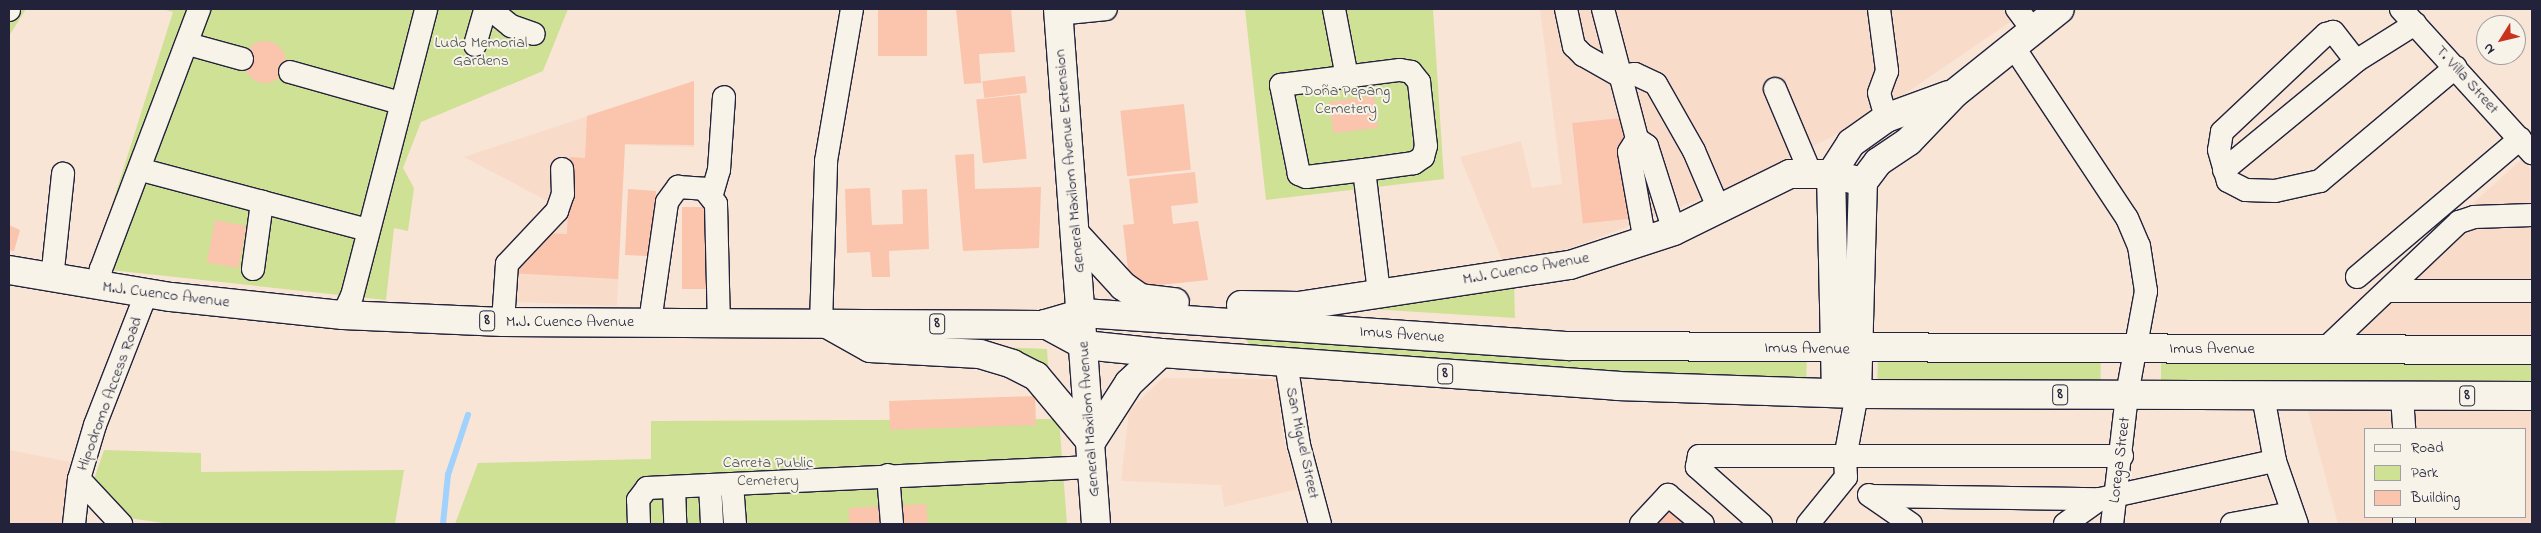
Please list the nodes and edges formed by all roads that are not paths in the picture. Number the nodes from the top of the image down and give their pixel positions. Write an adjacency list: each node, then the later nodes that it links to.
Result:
1 (199, 9): 17 (street)
2 (426, 9): 28 (street)
3 (485, 9): 18 (street)
4 (490, 9): 15 (street)
5 (852, 9): 63 (street)
6 (1106, 9): 13 (street)
7 (1334, 9): 24 (street)
8 (1566, 9): 23 (street)
9 (1603, 9): 23 (street)
10 (1879, 9): 29 (street)
11 (2017, 9): 16 (street, Lorega Street)
12 (2060, 9): 16 (main road)
13 (1058, 11): 45 (main road, General Maxilom Avenue Extension)
14 (2408, 16): 20 (street); 21 (street, T. Villa Street)
15 (534, 34)
16 (2023, 38): 26 (main road); 67 (street, Lorega Street)
17 (188, 44): 19 (street); 33 (street)
18 (475, 45)
19 (242, 59)
20 (2356, 61): 35 (street); 35 (street)
21 (2456, 67): 31 (street, T. Villa Street); 35 (street)
22 (290, 72): 28 (street)
23 (1620, 76): 30 (street); 41 (street)
24 (1347, 77): 34 (street); 34 (street)
25 (1775, 89): 36 (street)
26 (1955, 93): 29 (main road); 38 (main road)
27 (724, 97): 39 (street)
28 (400, 104): 43 (street)
29 (1886, 118): 36 (main road)
30 (1637, 139): 44 (street); 46 (street)
31 (2526, 146): 49 (street)
32 (562, 169): 60 (street)
33 (142, 170): 40 (street); 51 (street)
34 (1364, 170): 54 (street)
35 (2224, 170)
36 (1820, 173): 38 (main road, M.J. Cuenco Avenue); 41 (main road, M.J. Cuenco Avenue); 66 (main road)
37 (64, 174): 50 (street)
38 (1863, 182): 66 (main road)
39 (712, 194): 61 (street); 62 (street)
40 (262, 202): 43 (street); 47 (street)
41 (1718, 207): 44 (main road, M.J. Cuenco Avenue)
42 (2532, 215): 52 (street)
43 (368, 230): 58 (street)
44 (1674, 231): 46 (main road, M.J. Cuenco Avenue)
45 (1077, 236): 56 (main road, M.J. Cuenco Avenue); 57 (main road, General Maxilom Avenue Extension)
46 (1645, 242): 54 (main road, M.J. Cuenco Avenue)
47 (253, 269)
48 (9, 270): 50 (main road, M.J. Cuenco Avenue / 8)
49 (2357, 277)
50 (52, 279): 51 (main road, M.J. Cuenco Avenue / 8)
51 (98, 287): 55 (main road, M.J. Cuenco Avenue / 8)
52 (2389, 291): 53 (street); 68 (street)
53 (2532, 291)
54 (1379, 292): 56 (main road, M.J. Cuenco Avenue)
55 (146, 294): 58 (main road, M.J. Cuenco Avenue / 8); 83 (street, Hipodromo Access Road)
56 (1204, 304): 59 (main road)
57 (1083, 313): 59 (main road, Imus Avenue / 8); 64 (main road, M.J. Cuenco Avenue / 8); 65 (main road, General Maxilom Avenue)
58 (343, 315): 60 (main road, M.J. Cuenco Avenue / 8)
59 (1233, 321): 66 (main road, Imus Avenue / 8)
60 (503, 322): 61 (main road, M.J. Cuenco Avenue / 8)
61 (650, 322): 62 (main road, M.J. Cuenco Avenue / 8)
62 (719, 323): 63 (main road, M.J. Cuenco Avenue / 8)
63 (825, 324): 64 (main road, M.J. Cuenco Avenue / 8); 78 (main road)
64 (1045, 324): 65 (main road, M.J. Cuenco Avenue / 8)
65 (1084, 345): 70 (main road, 8); 78 (main road, General Maxilom Avenue)
66 (1849, 349): 67 (main road, Imus Avenue / 8); 72 (main road)
67 (2139, 349): 68 (main road, Imus Avenue / 8); 73 (street, Lorega Street)
68 (2325, 349): 69 (main road, Imus Avenue / 8)
69 (2532, 350)
70 (1161, 354): 71 (main road, 8); 78 (main road)
71 (1286, 362): 72 (main road, 8); 97 (street, San Miguel Street)
72 (1847, 394): 73 (main road, 8); 81 (street)
73 (2127, 395): 74 (main road, 8); 79 (street, Lorega Street)
74 (2263, 396): 76 (main road, 8); 80 (street)
75 (2532, 396): 76 (main road, 8)
76 (2402, 397): 77 (street)
77 (2404, 428)
78 (1092, 455): 82 (street); 96 (main road, General Maxilom Avenue)
79 (2122, 456): 81 (street); 87 (street, Lorega Street)
80 (2275, 461): 87 (street); 88 (street)
81 (1846, 467): 86 (street); 100 (street); 101 (street)
82 (888, 475): 84 (street); 95 (street)
83 (79, 479): 89 (street, Hipodromo Access Road); 90 (street)
84 (721, 484): 85 (street); 93 (street); 94 (street)
85 (674, 487): 91 (street); 92 (street)
86 (1871, 496): 87 (street); 102 (street)
87 (2108, 497): 103 (street); 104 (street, Lorega Street)
88 (2295, 518): 105 (street)
89 (74, 524)
90 (122, 524)
91 (639, 524)
92 (675, 524)
93 (712, 524)
94 (735, 524)
95 (892, 524)
96 (1096, 524)
97 (1320, 524)
98 (1641, 524): 99 (street)
99 (1703, 524)
100 (1761, 524)
101 (1808, 524)
102 (1911, 524)
103 (2065, 524)
104 (2112, 524)
105 (2232, 524)

